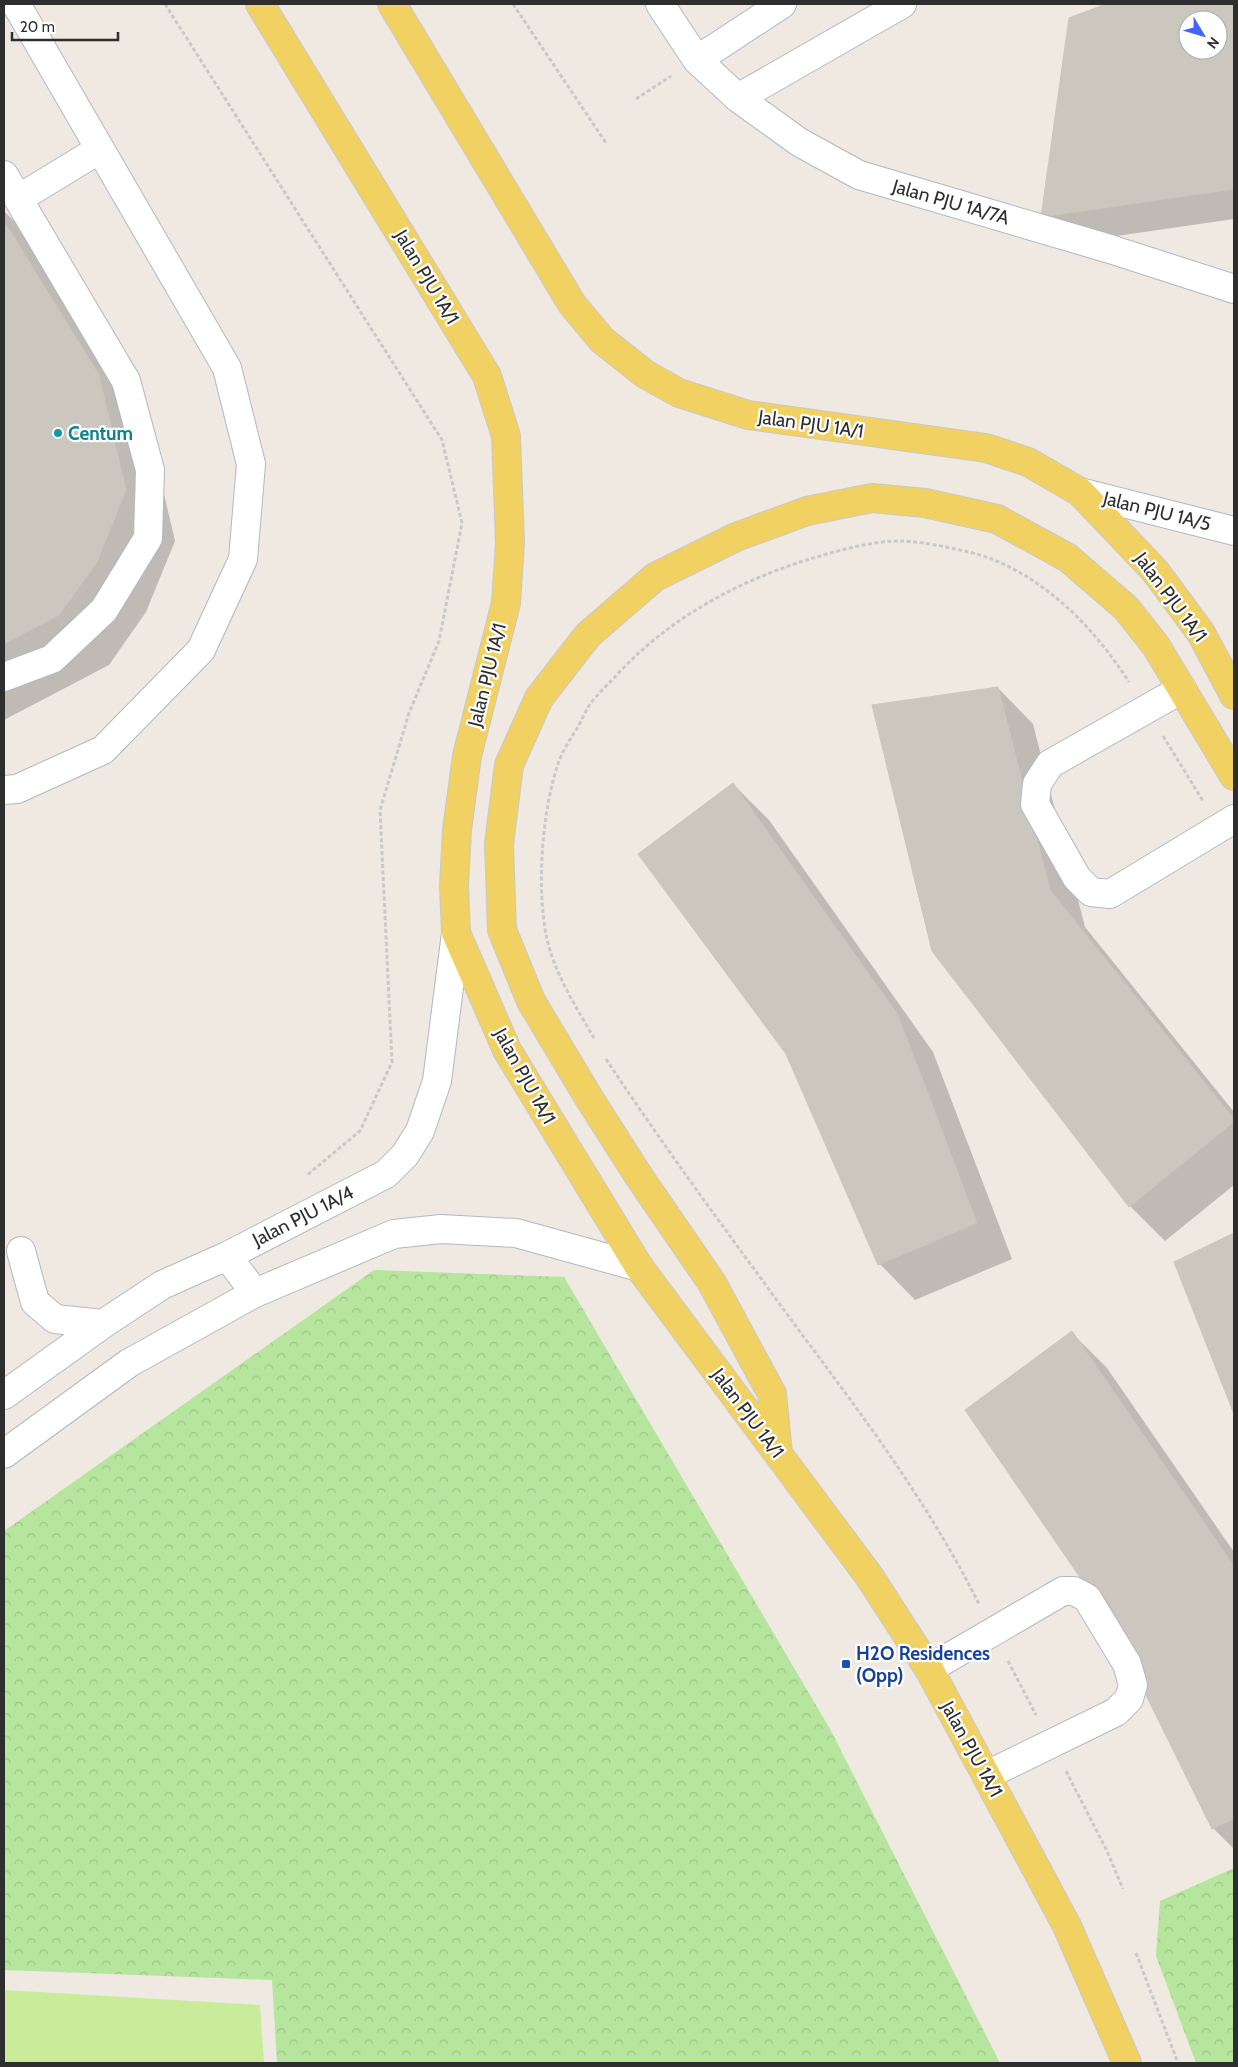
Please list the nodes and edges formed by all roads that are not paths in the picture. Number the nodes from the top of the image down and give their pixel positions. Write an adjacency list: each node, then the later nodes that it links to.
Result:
1 (16, 4): 9 (street)
2 (260, 4): 21 (main road, Jalan PJU 1A/1)
3 (392, 4): 13 (main road, Jalan PJU 1A/1)
4 (660, 4): 7 (street, Jalan PJU 1A/7A)
5 (782, 4): 7 (street)
6 (902, 4): 8 (street)
7 (697, 60): 8 (street, Jalan PJU 1A/7A)
8 (738, 98): 12 (street, Jalan PJU 1A/7A)
9 (100, 149): 11 (street); 19 (street)
10 (4, 175): 11 (street)
11 (18, 199): 15 (street)
12 (1234, 289)
13 (1080, 492): 14 (street, Jalan PJU 1A/5); 17 (main road, Jalan PJU 1A/1)
14 (1234, 531)
15 (4, 677)
16 (1182, 689): 18 (main road); 20 (street); 29 (main road)
17 (1234, 696)
18 (1234, 776)
19 (4, 790)
20 (1227, 823)
21 (456, 933): 23 (street, Jalan PJU 1A/4); 24 (main road, Jalan PJU 1A/1)
22 (21, 1251): 26 (street)
23 (227, 1256): 25 (street); 26 (street, Jalan PJU 1A/4)
24 (639, 1267): 25 (street); 29 (main road, Jalan PJU 1A/1)
25 (255, 1293): 28 (street)
26 (102, 1324): 27 (street, Jalan PJU 1A/4)
27 (4, 1395)
28 (4, 1454)
29 (778, 1454): 30 (main road, Jalan PJU 1A/1)
30 (929, 1669): 31 (main road, Jalan PJU 1A/1); 31 (street)
31 (987, 1775): 32 (main road, Jalan PJU 1A/1)
32 (1127, 2063)

